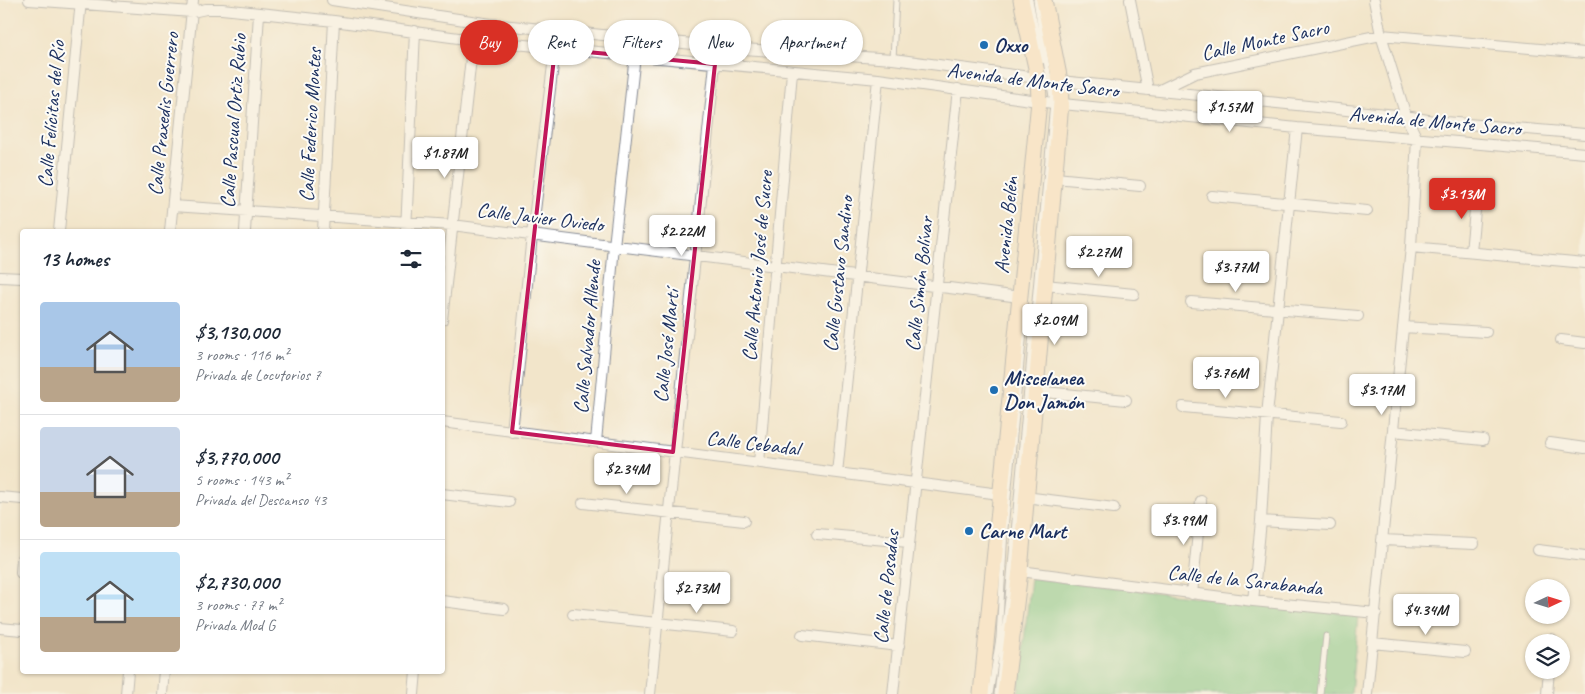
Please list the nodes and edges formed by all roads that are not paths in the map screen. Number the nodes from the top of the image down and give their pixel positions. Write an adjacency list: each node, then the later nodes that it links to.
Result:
1 (29, 0): 11 (street, Avenida de Monte Sacro)
2 (193, 0): 13 (street, Calle Praxedis Guerrero)
3 (332, 0): 20 (street, Avenida de Monte Sacro)
4 (896, 0): 20 (lane)
5 (1021, 0): 28 (main road, Avenida Belén)
6 (1030, 0): 28 (lane)
7 (1036, 0): 28 (lane)
8 (1044, 0): 28 (main road, Avenida Belén)
9 (1130, 0): 30 (street)
10 (1374, 0): 17 (street)
11 (81, 2): 13 (street, Avenida de Monte Sacro); 49 (street, Calle Felícitas del Río)
12 (219, 5): 13 (street, Avenida de Monte Sacro); 14 (street, Avenida de Monte Sacro)
13 (192, 12): 42 (street, Calle Praxedis Guerrero)
14 (259, 14): 15 (street, Avenida de Monte Sacro); 43 (street, Calle Pascual Ortiz Rubio)
15 (334, 21): 16 (street, Avenida de Monte Sacro); 46 (street, Calle Federico Montes)
16 (415, 31): 18 (street, Avenida de Monte Sacro); 48 (street)
17 (1381, 35): 19 (street, Calle Monte Sacro); 30 (street, Calle Monte Sacro); 32 (street)
18 (460, 38)
19 (1585, 53)
20 (893, 59): 28 (street, Avenida de Monte Sacro)
21 (470, 65): 47 (street)
22 (553, 65): 53 (street)
23 (634, 65): 54 (street, Calle Salvador Allende)
24 (715, 65): 57 (street, Calle José Martí)
25 (725, 65): 26 (street, Avenida de Monte Sacro)
26 (792, 72): 27 (street, Avenida de Monte Sacro); 59 (street, Calle Antonio José de Sucre)
27 (878, 79): 29 (street, Avenida de Monte Sacro); 60 (street, Calle Gustavo Sandino)
28 (1048, 79): 30 (street, Avenida de Monte Sacro); 31 (main road, Avenida Belén); 31 (main road, Avenida Belén)
29 (958, 89): 31 (street, Avenida de Monte Sacro); 64 (street, Calle Simón Bolívar)
30 (1154, 90): 32 (street, Avenida de Monte Sacro)
31 (1050, 102): 33 (street, Avenida de Monte Sacro); 37 (main road, Avenida Belén); 44 (lane); 67 (main road, Avenida Belén); 138 (lane)
32 (1406, 116): 34 (street, Avenida de Monte Sacro); 35 (street)
33 (1297, 128): 35 (street, Avenida de Monte Sacro); 41 (street)
34 (1585, 134)
35 (1417, 139): 36 (street, Avenida de Monte Sacro); 55 (street)
36 (1585, 153)
37 (1055, 178): 38 (street); 63 (main road, Avenida Belén)
38 (1140, 186)
39 (1477, 190): 56 (street)
40 (1212, 196): 41 (street)
41 (1290, 204): 45 (street); 69 (street)
42 (173, 206): 43 (street, Calle Javier Oviedo); 50 (street, Calle Praxedis Guerrero)
43 (246, 211): 46 (street, Calle Javier Oviedo); 51 (street, Calle Pascual Ortiz Rubio)
44 (1035, 211)
45 (1367, 212)
46 (324, 216): 48 (street, Calle Javier Oviedo); 52 (street, Calle Federico Montes)
47 (452, 225): 48 (street, Calle Javier Oviedo); 53 (street, Calle Javier Oviedo); 65 (street)
48 (406, 227)
49 (59, 229)
50 (170, 229)
51 (245, 229)
52 (323, 229)
53 (532, 235): 54 (street, Calle Javier Oviedo); 83 (street)
54 (614, 246): 57 (street, Calle Javier Oviedo); 85 (street, Calle Salvador Allende)
55 (1411, 247): 56 (street); 72 (street)
56 (1471, 252): 58 (street)
57 (694, 256): 59 (street, Calle Javier Oviedo); 88 (street, Calle José Martí)
58 (1585, 263)
59 (775, 266): 60 (street, Calle Javier Oviedo); 89 (street, Calle Antonio José de Sucre)
60 (856, 276): 64 (street, Calle Javier Oviedo); 90 (street, Calle Gustavo Sandino)
61 (0, 277): 62 (street)
62 (20, 278)
63 (1046, 285): 66 (street); 76 (main road, Avenida Belén)
64 (938, 286): 67 (street, Calle Javier Oviedo); 91 (street, Calle Simón Bolívar)
65 (445, 292)
66 (1134, 294)
67 (1020, 297): 93 (main road, Avenida Belén)
68 (1191, 302): 69 (street)
69 (1280, 309): 70 (street); 79 (street)
70 (1358, 316)
71 (1025, 320): 137 (lane)
72 (1404, 327): 73 (street); 82 (street)
73 (1486, 332)
74 (1561, 340): 75 (street)
75 (1585, 343)
76 (1035, 391): 77 (street); 95 (main road, Avenida Belén)
77 (1126, 400)
78 (1183, 407): 79 (street)
79 (1267, 415): 80 (street); 103 (street)
80 (1341, 421)
81 (445, 422): 83 (street, Calle Cebadal)
82 (1393, 431): 84 (street); 106 (street)
83 (512, 432): 85 (street, Calle Cebadal)
84 (1483, 440)
85 (596, 442): 88 (street, Calle Cebadal)
86 (1550, 443): 87 (street)
87 (1585, 448)
88 (673, 452): 89 (street, Calle Cebadal); 101 (street, Calle José Martí)
89 (759, 463): 90 (street, Calle Cebadal)
90 (837, 473): 91 (street, Calle Cebadal)
91 (915, 483): 93 (street, Calle Cebadal); 107 (street, Calle de Posadas)
92 (445, 494): 98 (street)
93 (1000, 494): 136 (main road, Avenida Belén)
94 (0, 497): 96 (street)
95 (1025, 497): 100 (street); 111 (main road, Avenida Belén)
96 (20, 499)
97 (1201, 501): 112 (street)
98 (508, 502)
99 (583, 503): 101 (street)
100 (1114, 508)
101 (668, 512): 102 (street); 118 (street, Calle José Martí)
102 (744, 521)
103 (1261, 521): 104 (street); 114 (street)
104 (1330, 525)
105 (817, 534): 107 (street)
106 (1382, 540): 108 (street); 116 (street)
107 (909, 542): 125 (street, Calle de Posadas)
108 (1474, 544)
109 (1538, 550): 110 (street)
110 (1585, 556)
111 (1020, 571): 112 (street, Calle de la Sarabanda); 139 (main road, Avenida Belén)
112 (1192, 594): 114 (street, Calle de la Sarabanda)
113 (445, 601): 115 (street)
114 (1253, 601): 116 (street, Calle de la Sarabanda)
115 (504, 609)
116 (1376, 613): 124 (street)
117 (573, 614): 118 (street)
118 (657, 622): 121 (street); 134 (street, Calle José Martí)
119 (0, 628): 120 (street)
120 (20, 630)
121 (733, 631)
122 (802, 636): 125 (street)
123 (1326, 636): 140 (lane)
124 (1372, 643): 126 (street); 141 (street)
125 (899, 646): 135 (street, Calle de Posadas)
126 (1464, 652)
127 (128, 674): 131 (street)
128 (164, 674): 132 (street)
129 (416, 674): 133 (street)
130 (1548, 679): 142 (street)
131 (126, 694)
132 (162, 694)
133 (414, 694)
134 (650, 694)
135 (893, 694)
136 (981, 694)
137 (990, 694)
138 (997, 694)
139 (1005, 694)
140 (1320, 694)
141 (1367, 694)
142 (1547, 694)

